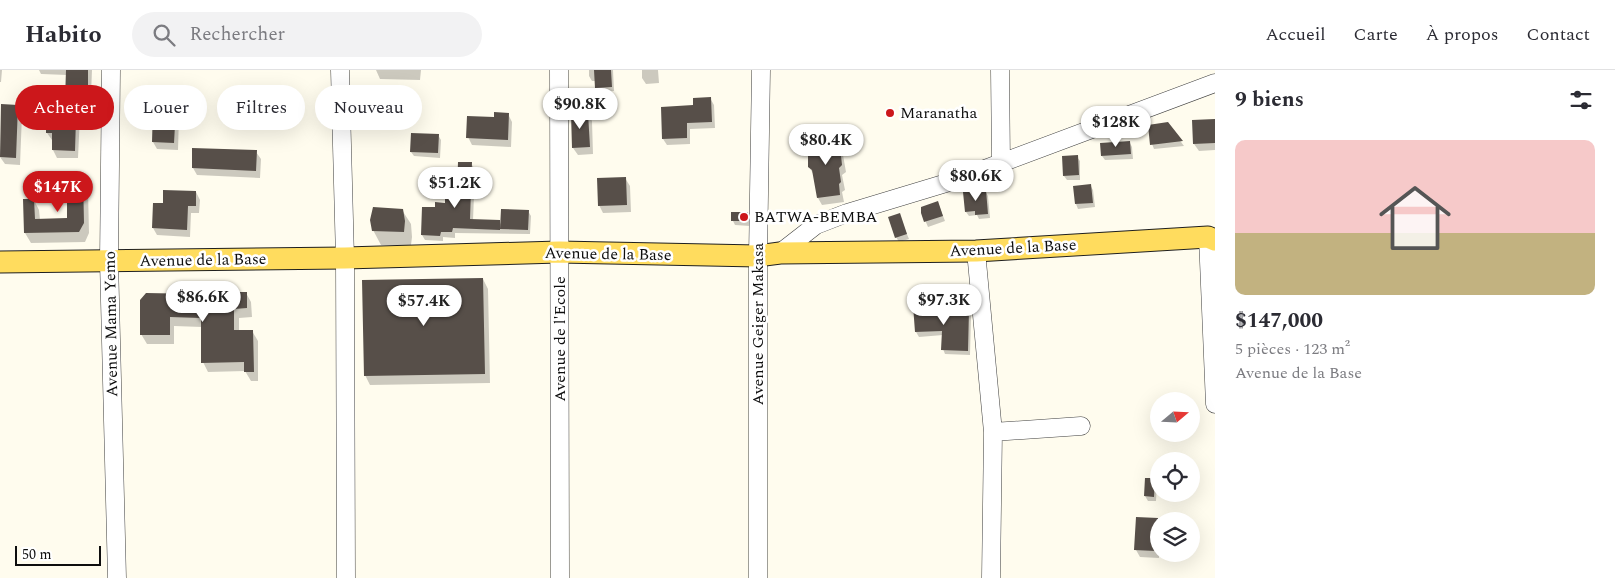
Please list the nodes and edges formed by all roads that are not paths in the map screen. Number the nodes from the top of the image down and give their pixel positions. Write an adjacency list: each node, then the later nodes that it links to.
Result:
1 (111, 70): 14 (street, Avenue Mama Yemo)
2 (340, 70): 13 (street)
3 (559, 70): 10 (street, Avenue de l'Ecole)
4 (761, 70): 12 (street, Avenue Geiger Makasa)
5 (1000, 70): 7 (street)
6 (1215, 83): 7 (street)
7 (1001, 162): 11 (street)
8 (1211, 238): 9 (main road, Avenue de la Base); 16 (street)
9 (976, 251): 11 (main road, Avenue de la Base); 18 (street)
10 (559, 252): 12 (main road, Avenue de la Base); 13 (main road, Avenue de la Base); 21 (street, Avenue de l'Ecole)
11 (780, 253): 12 (main road, Avenue de la Base)
12 (758, 256): 22 (street, Avenue Geiger Makasa)
13 (344, 258): 14 (main road, Avenue de la Base); 20 (street)
14 (110, 261): 15 (main road, Avenue de la Base); 19 (street, Avenue Mama Yemo)
15 (0, 262)
16 (1215, 404)
17 (1081, 426): 18 (street)
18 (993, 432): 23 (street)
19 (117, 578)
20 (346, 578)
21 (560, 578)
22 (758, 578)
23 (991, 578)

